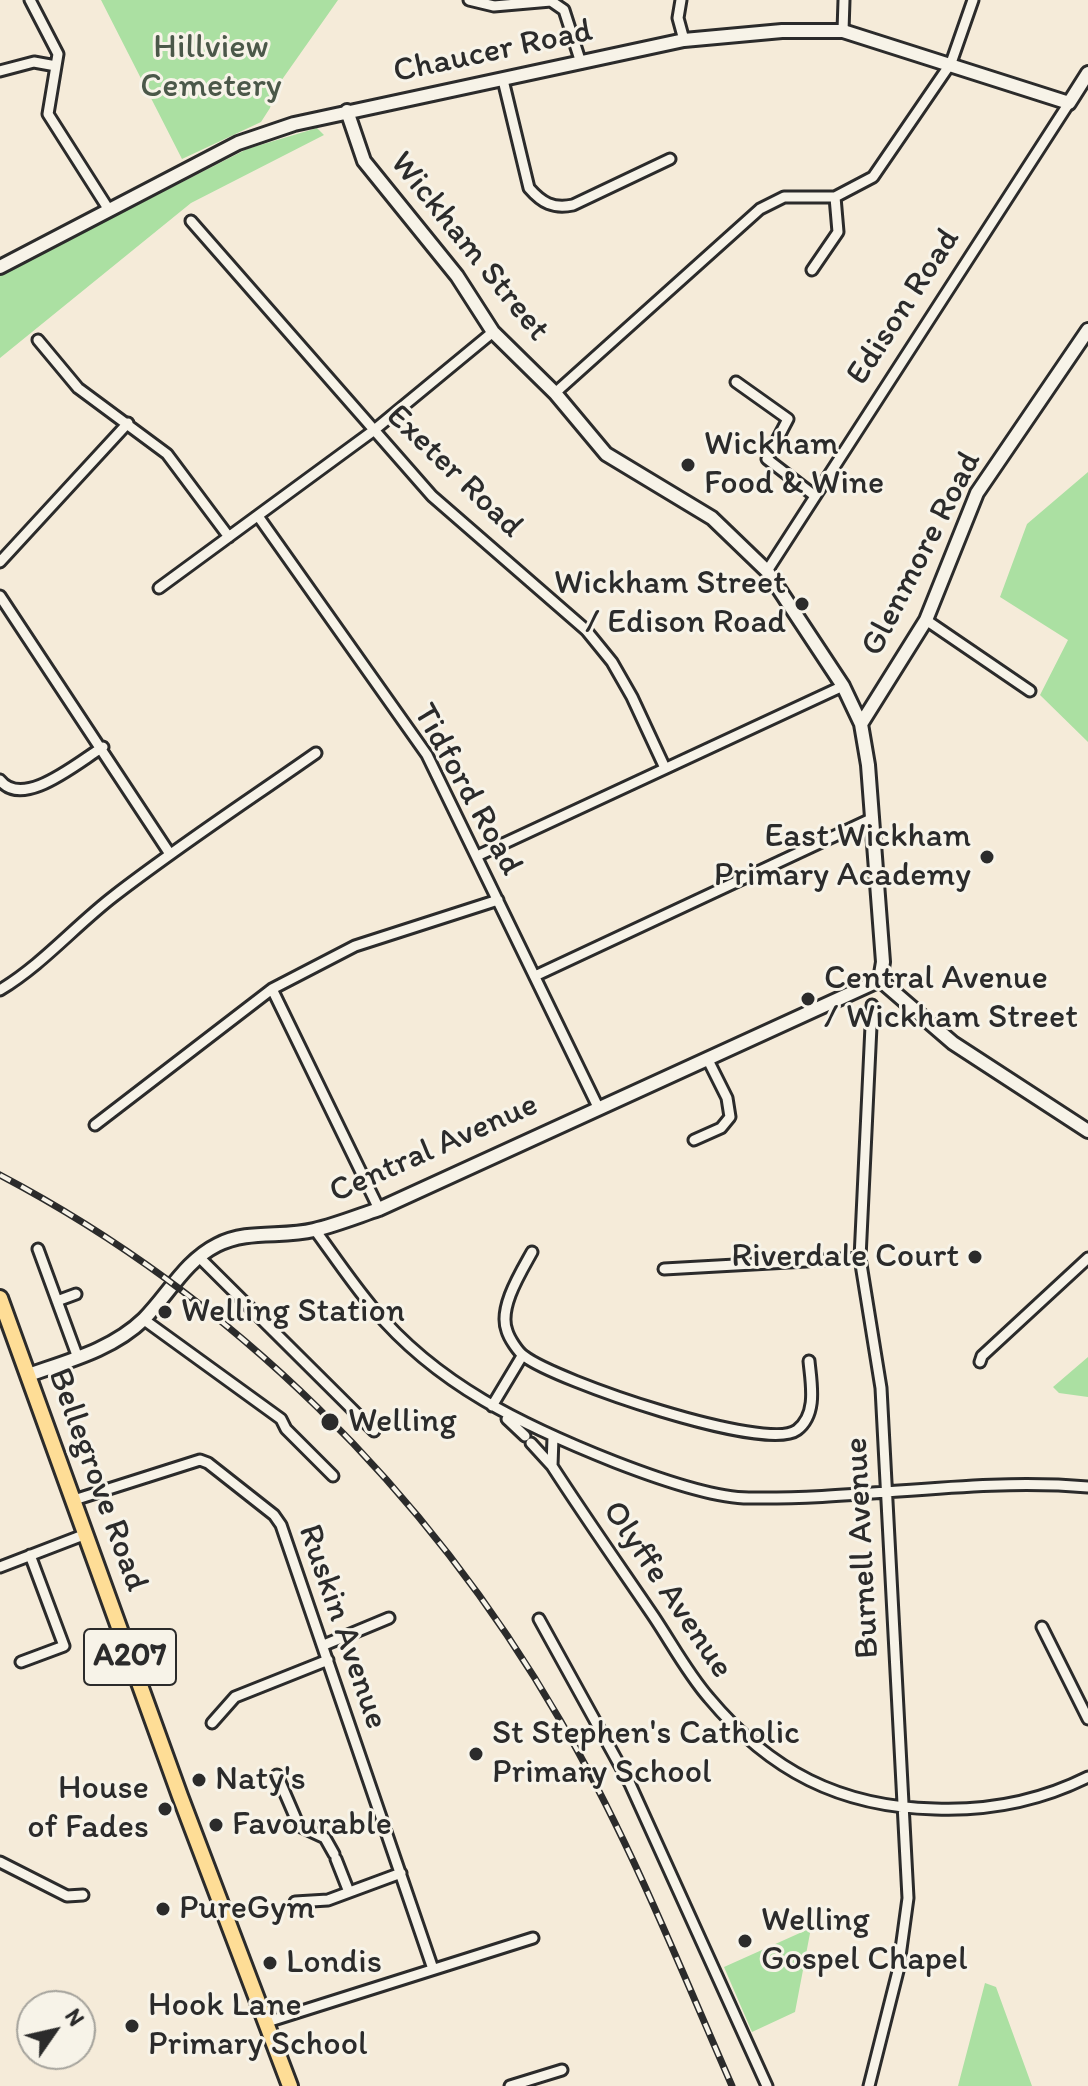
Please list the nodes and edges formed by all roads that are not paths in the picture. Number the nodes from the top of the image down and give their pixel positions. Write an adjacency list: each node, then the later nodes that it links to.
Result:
1 (30, 0): 10 (street)
2 (469, 0): 8 (street)
3 (681, 0): 7 (street)
4 (844, 0): 6 (street)
5 (973, 0): 9 (street)
6 (843, 31): 7 (street, Chaucer Road); 9 (street, Chaucer Road)
7 (684, 40): 8 (street, Chaucer Road)
8 (581, 63): 13 (street, Chaucer Road)
9 (951, 63): 14 (street, Chaucer Road); 17 (street)
10 (56, 66): 11 (street); 18 (street)
11 (0, 71)
12 (1088, 73): 14 (street, Edison Road)
13 (503, 80): 15 (street, Chaucer Road); 16 (street)
14 (1069, 103): 29 (street, Edison Road)
15 (347, 111): 18 (street); 23 (street, Wickham Street)
16 (670, 159)
17 (835, 197): 21 (street); 26 (street)
18 (109, 210): 20 (street)
19 (191, 221): 28 (street, Exeter Road)
20 (0, 267)
21 (812, 270)
22 (1088, 330): 36 (street, Glenmore Road)
23 (493, 332): 26 (street, Wickham Street); 28 (street)
24 (38, 340): 27 (street)
25 (736, 382): 29 (street)
26 (555, 393): 33 (street, Wickham Street)
27 (128, 423): 31 (street); 32 (street)
28 (373, 431): 30 (street); 42 (street, Exeter Road)
29 (815, 496): 33 (street, Edison Road)
30 (258, 516): 31 (street); 46 (street, Tidford Road)
31 (229, 537): 34 (street)
32 (0, 562)
33 (767, 571): 37 (street, Wickham Street)
34 (159, 588)
35 (0, 596): 40 (street)
36 (926, 620): 38 (street); 39 (street, Glenmore Road)
37 (843, 686): 39 (street, Wickham Street); 42 (street)
38 (1030, 691)
39 (861, 724): 44 (street, Wickham Street)
40 (103, 747): 43 (street); 45 (street)
41 (316, 753): 45 (street)
42 (665, 768): 46 (street)
43 (0, 780)
44 (873, 818): 48 (street); 49 (street, Wickham Street)
45 (170, 854): 51 (street)
46 (477, 856): 47 (street, Tidford Road)
47 (498, 900): 48 (street, Tidford Road); 50 (street)
48 (535, 976): 54 (street, Tidford Road)
49 (880, 980): 53 (street, Central Avenue); 56 (street)
50 (272, 989): 55 (street); 58 (street)
51 (0, 990)
52 (872, 1005): 63 (street, Burnell Avenue)
53 (707, 1058): 54 (street, Central Avenue); 57 (street)
54 (598, 1107): 58 (street, Central Avenue)
55 (95, 1125)
56 (1088, 1131)
57 (694, 1140)
58 (379, 1209): 59 (street, Central Avenue)
59 (315, 1230): 62 (street, Central Avenue); 75 (street)
60 (38, 1249): 68 (street)
61 (532, 1252): 70 (street)
62 (199, 1257): 69 (street, Central Avenue); 76 (street)
63 (860, 1258): 65 (street); 81 (street, Burnell Avenue)
64 (1088, 1258): 73 (street)
65 (664, 1269)
66 (76, 1294): 68 (street)
67 (0, 1298): 74 (main road, Bellegrove Road / A207)
68 (57, 1301): 71 (street)
69 (143, 1319): 71 (street, Central Avenue); 79 (street)
70 (522, 1356): 72 (street); 75 (street)
71 (78, 1358): 74 (street, Central Avenue)
72 (809, 1361)
73 (980, 1362)
74 (28, 1375): 82 (main road, Bellegrove Road / A207)
75 (495, 1409): 77 (street); 78 (street, Olyffe Avenue)
76 (374, 1431)
77 (553, 1437): 78 (street); 81 (street)
78 (552, 1466): 96 (street, Olyffe Avenue)
79 (333, 1476)
80 (1088, 1487): 81 (street)
81 (884, 1490): 96 (street, Burnell Avenue)
82 (74, 1500): 83 (main road, Bellegrove Road / A207); 89 (street, Ruskin Avenue)
83 (86, 1534): 84 (street); 104 (main road, Bellegrove Road / A207)
84 (30, 1555): 85 (street); 91 (street)
85 (0, 1567)
86 (389, 1618): 89 (street)
87 (539, 1619): 108 (street)
88 (1042, 1627): 92 (street)
89 (324, 1645): 90 (street, Ruskin Avenue)
90 (328, 1660): 93 (street); 98 (street, Ruskin Avenue)
91 (21, 1662)
92 (1088, 1719)
93 (212, 1723)
94 (277, 1775): 99 (street)
95 (1088, 1777): 96 (street, Olyffe Avenue)
96 (905, 1809): 109 (street, Burnell Avenue)
97 (0, 1862): 100 (street)
98 (401, 1873): 99 (street); 103 (street, Ruskin Avenue)
99 (349, 1892): 101 (street)
100 (83, 1895)
101 (295, 1902)
102 (533, 1938): 103 (street)
103 (433, 1969): 104 (street)
104 (267, 2022): 106 (main road, Bellegrove Road / A207)
105 (562, 2070): 107 (street)
106 (290, 2086)
107 (510, 2086)
108 (767, 2086)
109 (869, 2086)

